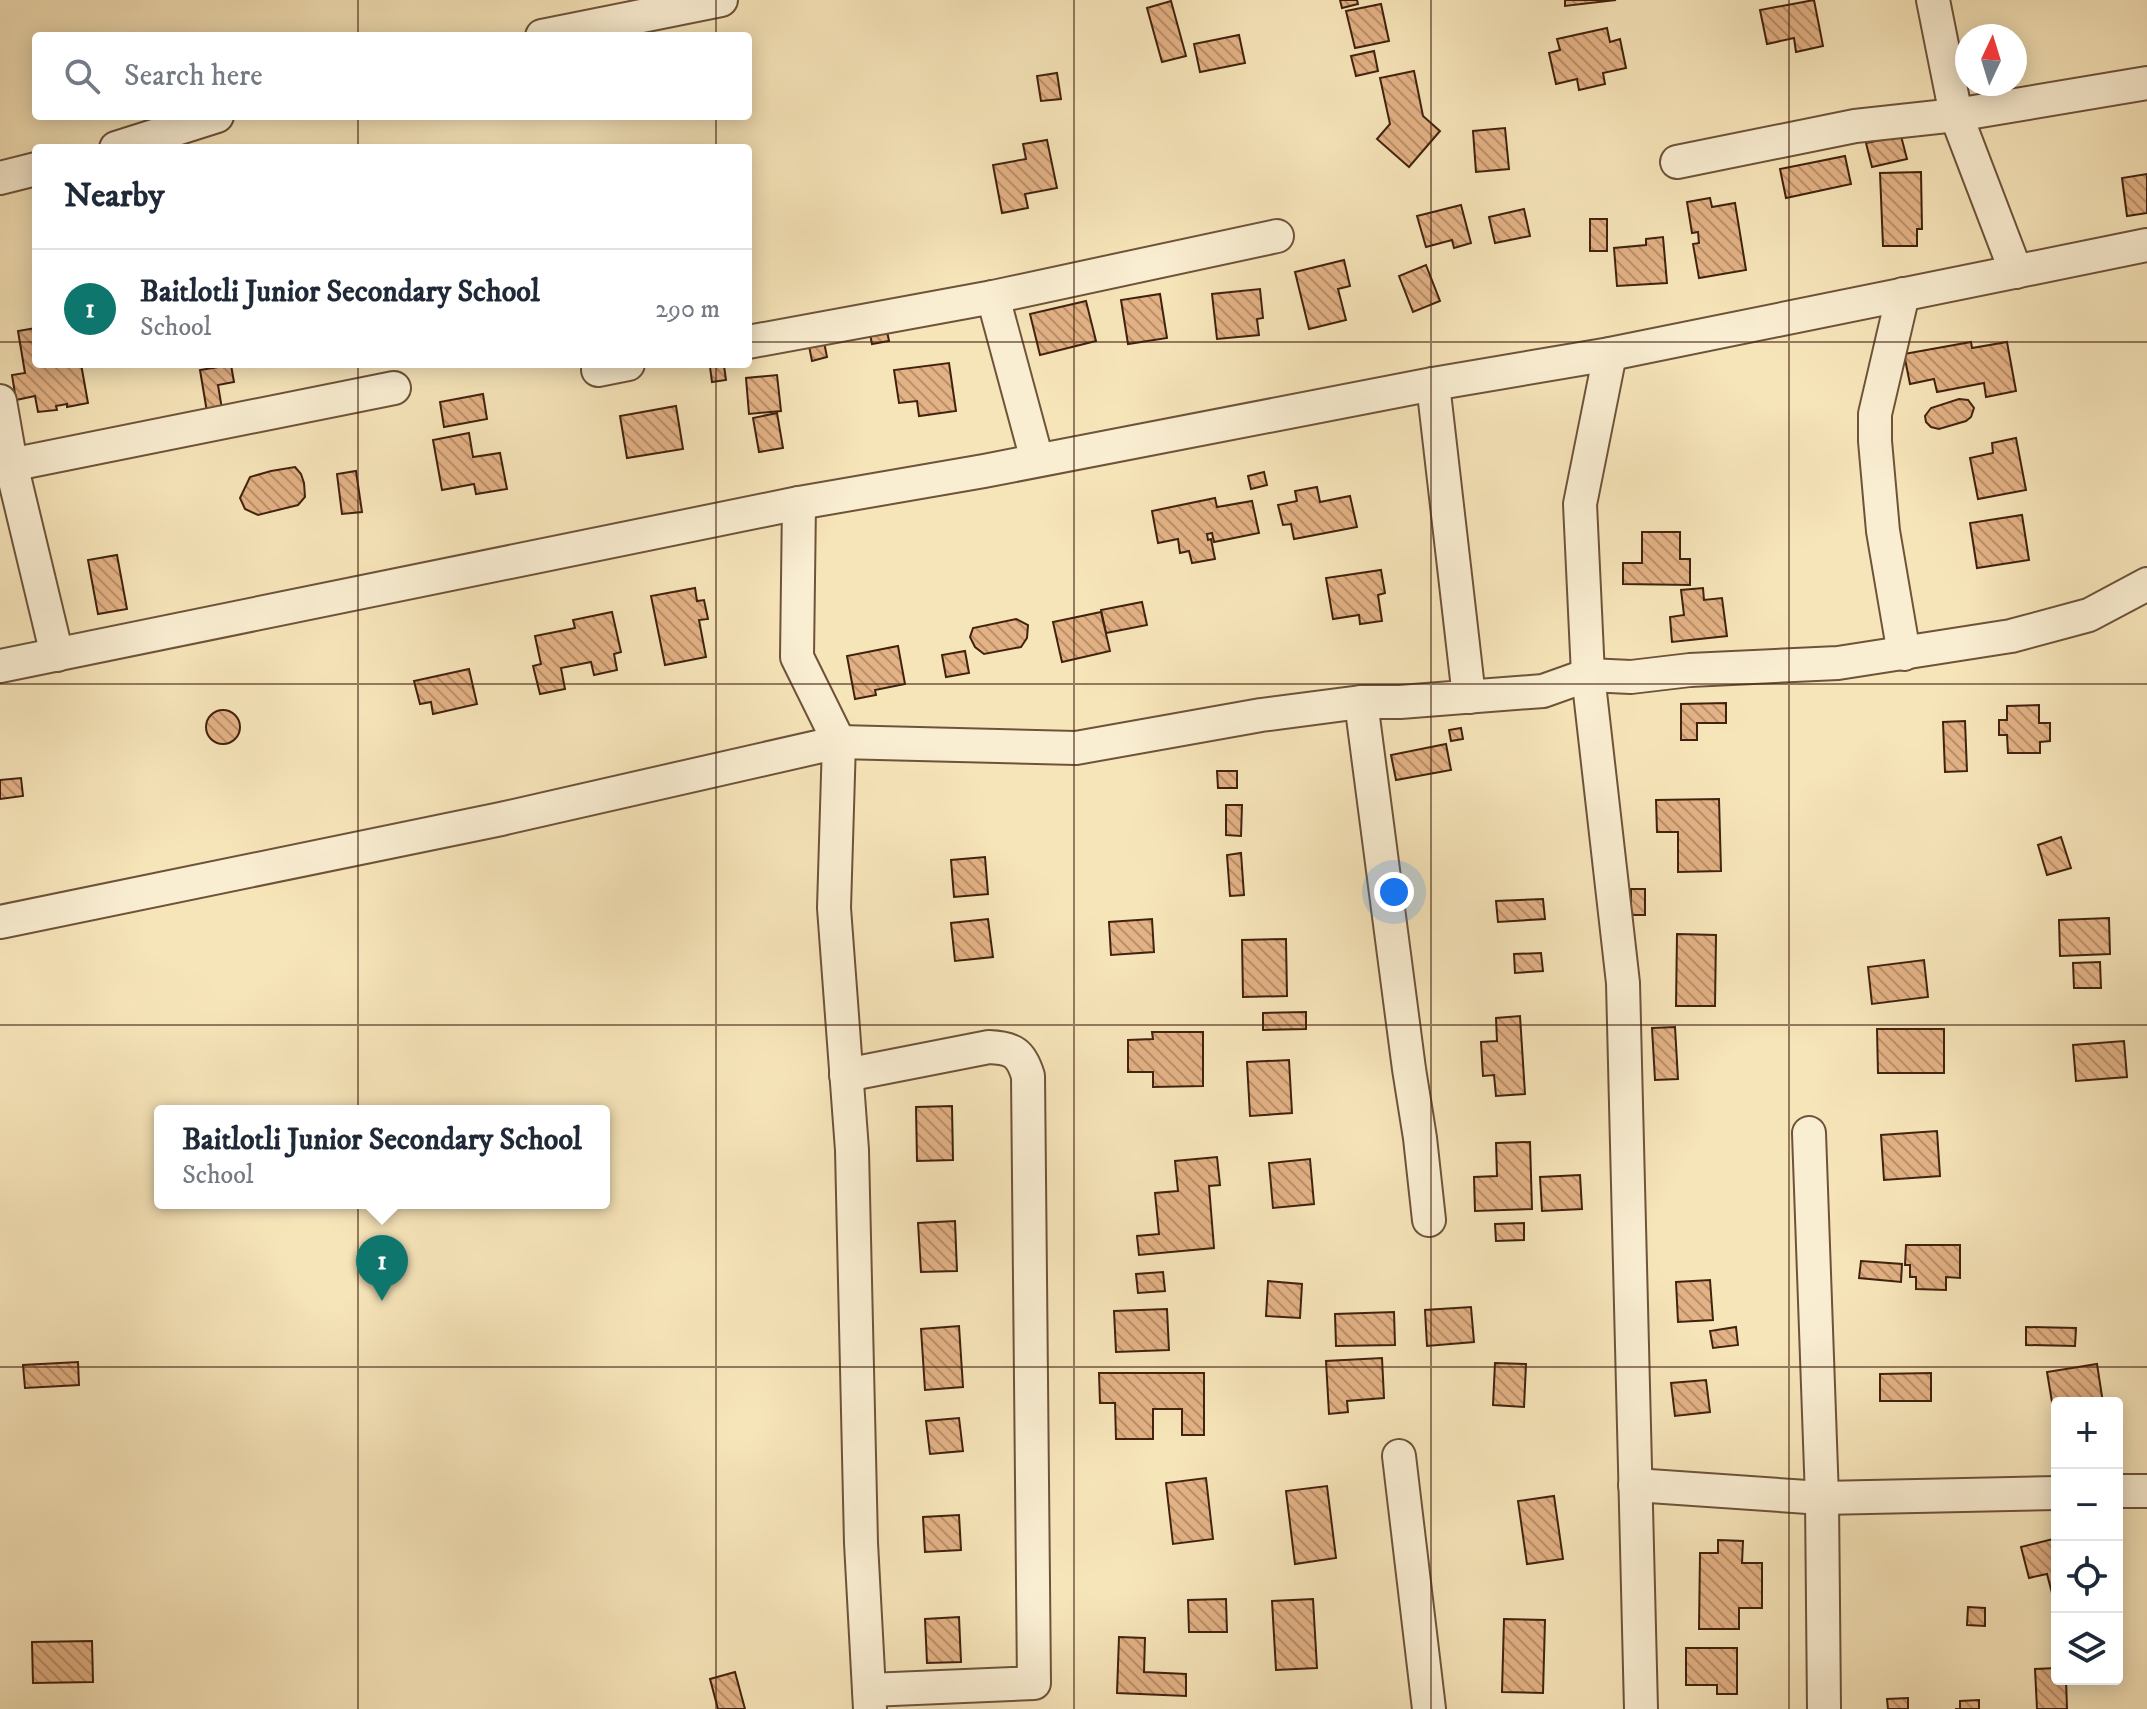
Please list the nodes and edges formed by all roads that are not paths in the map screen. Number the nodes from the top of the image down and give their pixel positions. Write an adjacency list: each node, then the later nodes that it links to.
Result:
1 (721, 0): 3 (street)
2 (1933, 0): 5 (street)
3 (562, 32)
4 (2147, 83): 5 (street)
5 (1956, 115): 8 (street); 13 (street)
6 (204, 120): 7 (street)
7 (129, 144)
8 (1677, 162)
9 (32, 170): 10 (street)
10 (0, 178)
11 (1277, 236): 15 (street)
12 (2147, 245): 13 (street)
13 (2016, 272): 14 (street)
14 (1903, 294): 17 (street); 25 (street)
15 (993, 297): 16 (street); 21 (street)
16 (752, 341)
17 (1610, 354): 18 (street); 28 (street)
18 (1433, 384): 21 (street); 29 (street)
19 (394, 388): 22 (street)
20 (0, 401): 22 (street)
21 (1037, 460): 23 (street)
22 (5, 466): 26 (street)
23 (799, 503): 26 (street); 31 (street)
24 (2147, 584): 25 (street)
25 (1904, 654): 28 (street)
26 (57, 655): 27 (street)
27 (0, 666)
28 (1588, 675): 29 (street); 37 (street)
29 (1469, 697): 30 (street)
30 (1361, 702): 31 (street); 35 (street)
31 (839, 742): 32 (street); 33 (street)
32 (0, 922)
33 (846, 1075): 42 (street); 43 (street)
34 (1809, 1133): 41 (street)
35 (1429, 1220)
36 (1399, 1456): 44 (street)
37 (1635, 1485): 41 (street); 45 (street)
38 (2123, 1491): 39 (street)
39 (2147, 1491)
40 (2051, 1493): 41 (street)
41 (1822, 1498): 46 (street)
42 (1035, 1696): 43 (street)
43 (870, 1700)
44 (1429, 1709)
45 (1641, 1709)
46 (1824, 1709)

